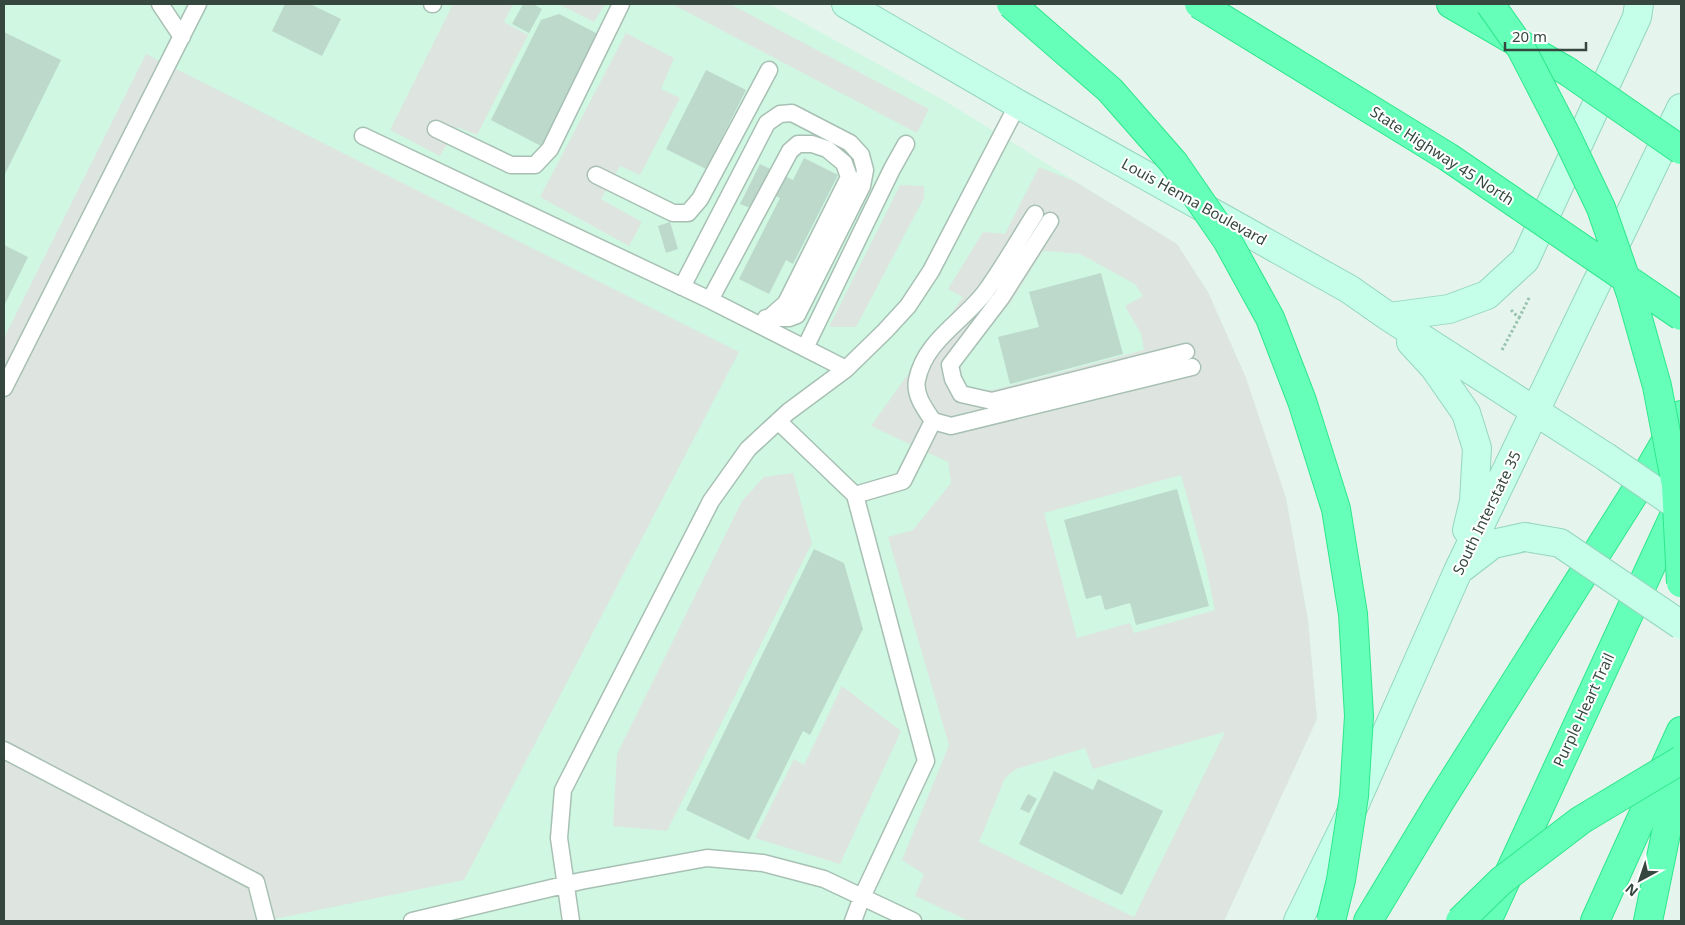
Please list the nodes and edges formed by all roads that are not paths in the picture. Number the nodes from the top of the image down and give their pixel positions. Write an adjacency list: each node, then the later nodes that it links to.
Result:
1 (160, 4): 11 (lane)
2 (198, 4): 11 (lane)
3 (621, 4): 16 (lane)
4 (846, 4): 14 (main road, Louis Henna Boulevard)
5 (1010, 4): 53 (highway, bridge)
6 (1198, 4): 23 (highway, State Highway 45 North, bridge)
7 (1451, 4): 13 (highway, bridge)
8 (1486, 4): 13 (highway, bridge)
9 (1490, 4): 38 (highway, bridge)
10 (1639, 4): 25 (main road)
11 (182, 37): 29 (lane)
12 (769, 70): 20 (lane)
13 (1567, 71): 19 (highway, bridge)
14 (1018, 104): 25 (main road, Louis Henna Boulevard); 28 (lane)
15 (1681, 108): 30 (main road, South Interstate 35)
16 (436, 129)
17 (363, 136): 21 (lane)
18 (906, 144): 27 (lane)
19 (1681, 150)
20 (596, 175)
21 (682, 287): 22 (lane); 26 (lane)
22 (710, 300): 24 (lane); 26 (lane)
23 (1681, 316)
24 (744, 317): 26 (lane); 27 (lane)
25 (1389, 317): 30 (main road, Louis Henna Boulevard); 37 (main road)
26 (769, 318)
27 (805, 348): 28 (lane)
28 (846, 370): 32 (lane)
29 (4, 388)
30 (1536, 411): 36 (main road, Louis Henna Boulevard, bridge); 37 (main road, South Interstate 35)
31 (1681, 415): 54 (highway)
32 (778, 421): 34 (lane); 44 (lane)
33 (933, 421): 33 (lane); 34 (lane)
34 (854, 495): 46 (lane)
35 (1681, 499): 56 (highway, Purple Heart Trail)
36 (1681, 508)
37 (1458, 571): 39 (main road, bridge); 52 (main road, South Interstate 35)
38 (1681, 583)
39 (1681, 625)
40 (1681, 732): 45 (highway)
41 (1681, 737): 59 (highway)
42 (4, 750): 47 (lane)
43 (1681, 760): 55 (highway, bridge)
44 (565, 885): 46 (lane); 48 (lane); 49 (lane)
45 (1608, 894): 57 (highway); 58 (highway)
46 (862, 897): 50 (lane); 51 (lane)
47 (266, 921)
48 (412, 921)
49 (571, 921)
50 (853, 921)
51 (913, 921)
52 (1298, 921)
53 (1331, 921)
54 (1368, 921)
55 (1460, 921)
56 (1487, 921)
57 (1596, 921)
58 (1601, 921)
59 (1648, 921)

